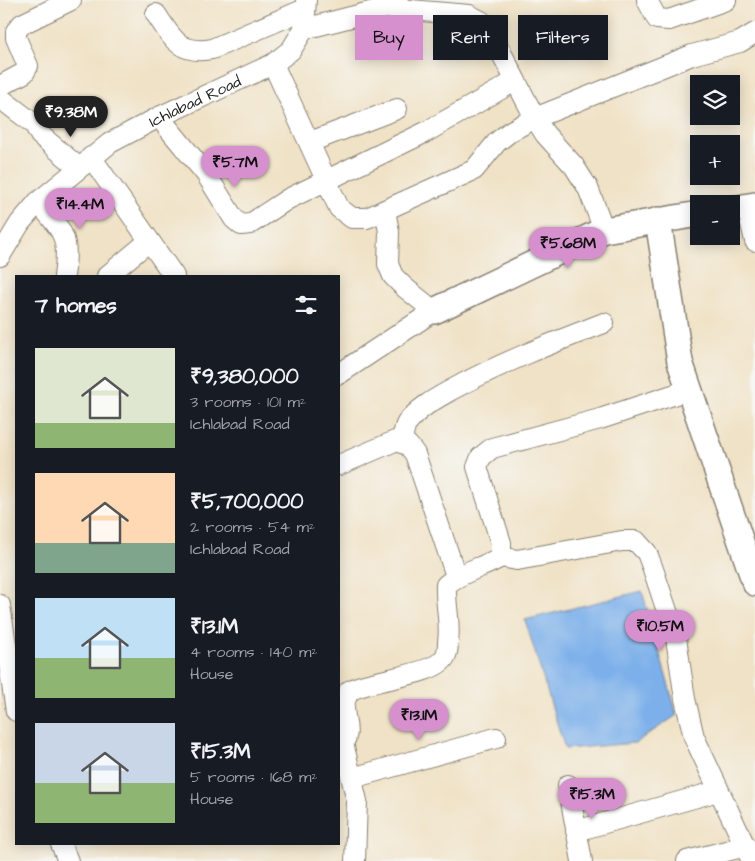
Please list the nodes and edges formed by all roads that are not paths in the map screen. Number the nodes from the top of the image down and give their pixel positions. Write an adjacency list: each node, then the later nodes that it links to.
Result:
1 (71, 0): 11 (street)
2 (647, 0): 3 (street)
3 (726, 0)
4 (394, 4): 7 (street); 10 (street)
5 (306, 5): 6 (street); 7 (street, Ichlabad Road)
6 (156, 14)
7 (304, 29): 9 (street, Ichlabad Road)
8 (755, 33): 15 (street)
9 (273, 64): 14 (street, Ichlabad Road); 16 (street)
10 (515, 81): 15 (street); 18 (street)
11 (0, 86)
12 (0, 98): 17 (street)
13 (397, 109): 16 (street)
14 (159, 117): 17 (street, Ichlabad Road); 18 (street)
15 (535, 118): 21 (street); 24 (street)
16 (310, 142): 18 (street)
17 (85, 162): 19 (street, Ichlabad Road); 26 (street)
18 (326, 181): 21 (street)
19 (38, 202): 27 (street, Ichlabad Road); 28 (street)
20 (745, 207): 25 (street)
21 (386, 210): 31 (street)
22 (690, 215): 23 (street)
23 (658, 220): 24 (street); 34 (street)
24 (604, 230): 31 (street)
25 (755, 241)
26 (148, 242): 29 (street); 30 (street)
27 (0, 256)
28 (64, 275)
29 (108, 275)
30 (173, 275)
31 (434, 311): 33 (street)
32 (604, 323): 35 (street)
33 (340, 373)
34 (688, 390): 37 (street); 39 (street)
35 (402, 441): 36 (street); 38 (street)
36 (340, 465)
37 (501, 557): 38 (street); 48 (street)
38 (456, 576): 45 (street)
39 (755, 583)
40 (0, 605): 41 (street)
41 (10, 631): 42 (street)
42 (3, 660): 43 (street)
43 (15, 707)
44 (496, 738): 46 (street)
45 (341, 744): 46 (street)
46 (352, 778): 53 (street)
47 (568, 785): 49 (street)
48 (718, 791): 49 (street); 51 (street)
49 (576, 831): 54 (street)
50 (61, 845): 52 (street)
51 (749, 854): 55 (street)
52 (68, 861)
53 (355, 861)
54 (582, 861)
55 (687, 861)

